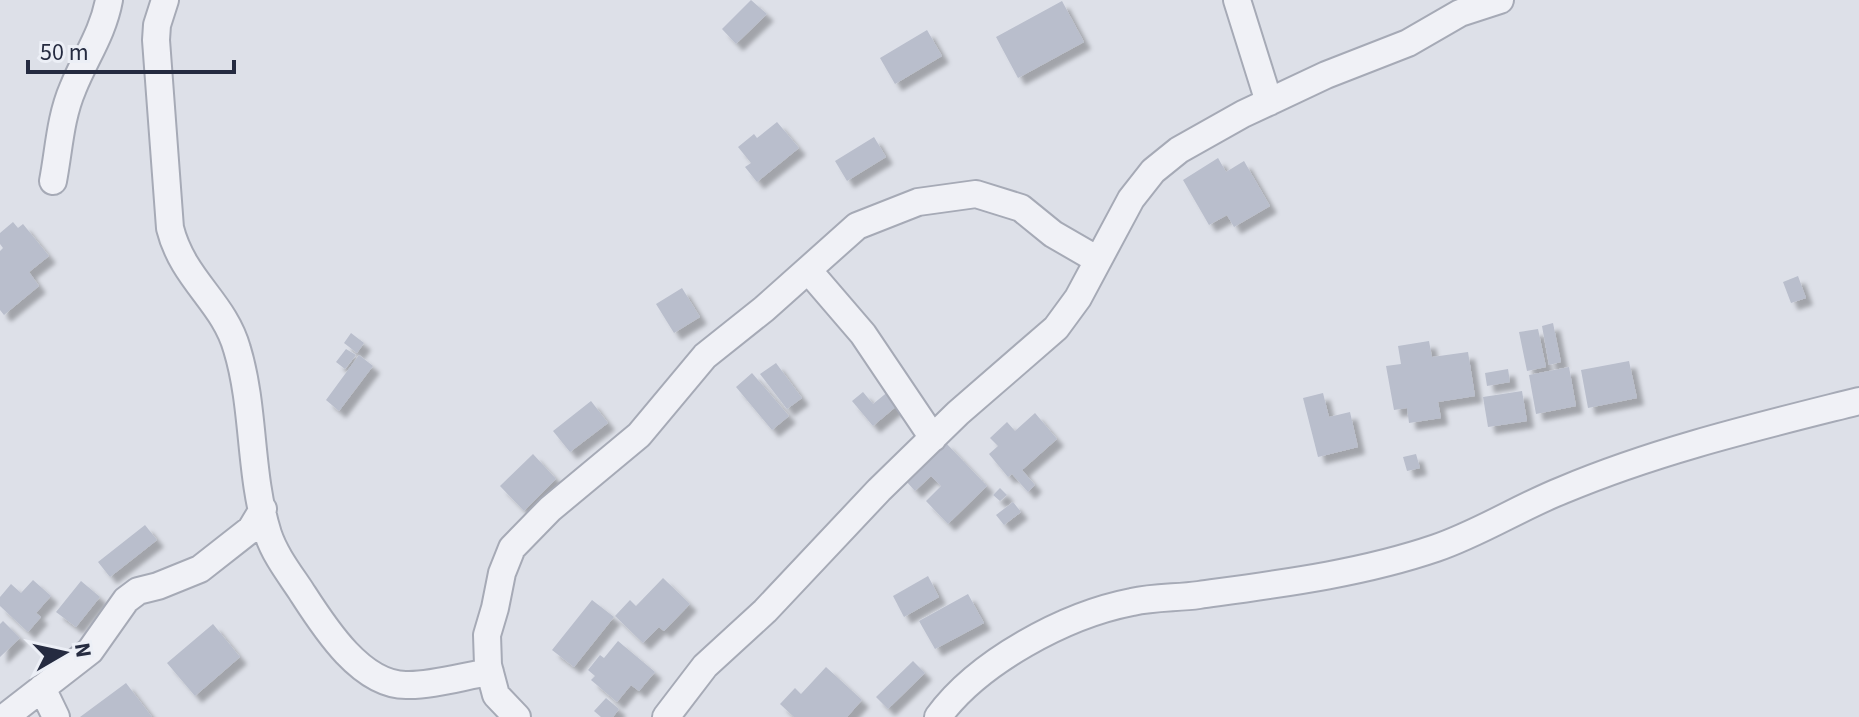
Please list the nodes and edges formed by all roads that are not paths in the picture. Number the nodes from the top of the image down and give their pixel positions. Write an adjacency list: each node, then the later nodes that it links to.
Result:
1 (109, 0): 6 (street)
2 (165, 0): 11 (street)
3 (1237, 0): 5 (street)
4 (1500, 0): 5 (street)
5 (1269, 102): 7 (street)
6 (53, 181)
7 (1098, 260): 8 (street); 10 (street)
8 (808, 270): 10 (street); 12 (street)
9 (1859, 401): 18 (street)
10 (933, 438): 17 (street)
11 (263, 509): 12 (street); 13 (street)
12 (490, 672): 16 (street)
13 (42, 688): 14 (street); 15 (street)
14 (5, 717)
15 (56, 717)
16 (517, 717)
17 (666, 717)
18 (938, 717)

